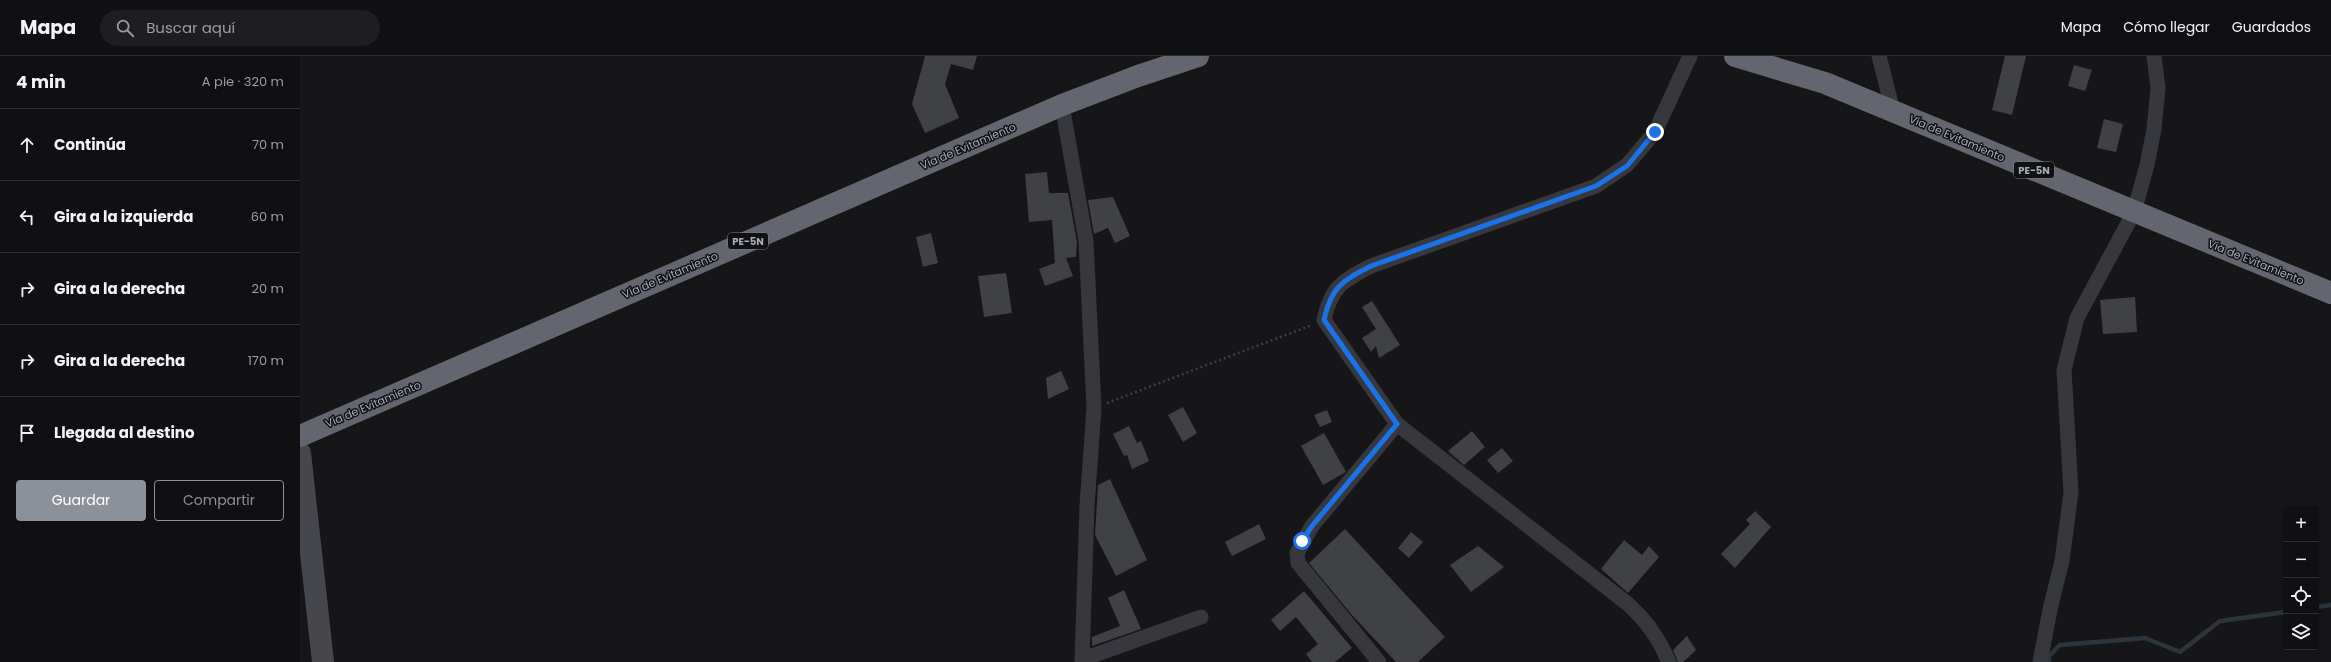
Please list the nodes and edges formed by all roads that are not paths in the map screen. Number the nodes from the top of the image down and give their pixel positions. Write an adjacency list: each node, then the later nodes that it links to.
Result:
1 (1198, 56): 6 (highway, Vía de Evitamiento / PE-5N)
2 (1690, 56): 10 (street)
3 (1735, 56): 7 (highway, Vía de Evitamiento / PE-5N)
4 (1879, 56): 7 (street)
5 (2154, 56): 8 (street)
6 (1062, 105): 11 (highway, Vía de Evitamiento / PE-5N); 14 (street)
7 (1893, 111): 8 (highway, Vía de Evitamiento / PE-5N)
8 (2134, 212): 9 (highway, Vía de Evitamiento / PE-5N); 18 (street)
9 (2331, 293)
10 (1397, 424): 16 (street); 17 (street)
11 (300, 436)
12 (300, 453): 15 (street)
13 (1201, 618): 14 (street)
14 (1082, 660)
15 (322, 662)
16 (1379, 662)
17 (1669, 662)
18 (2040, 662)

